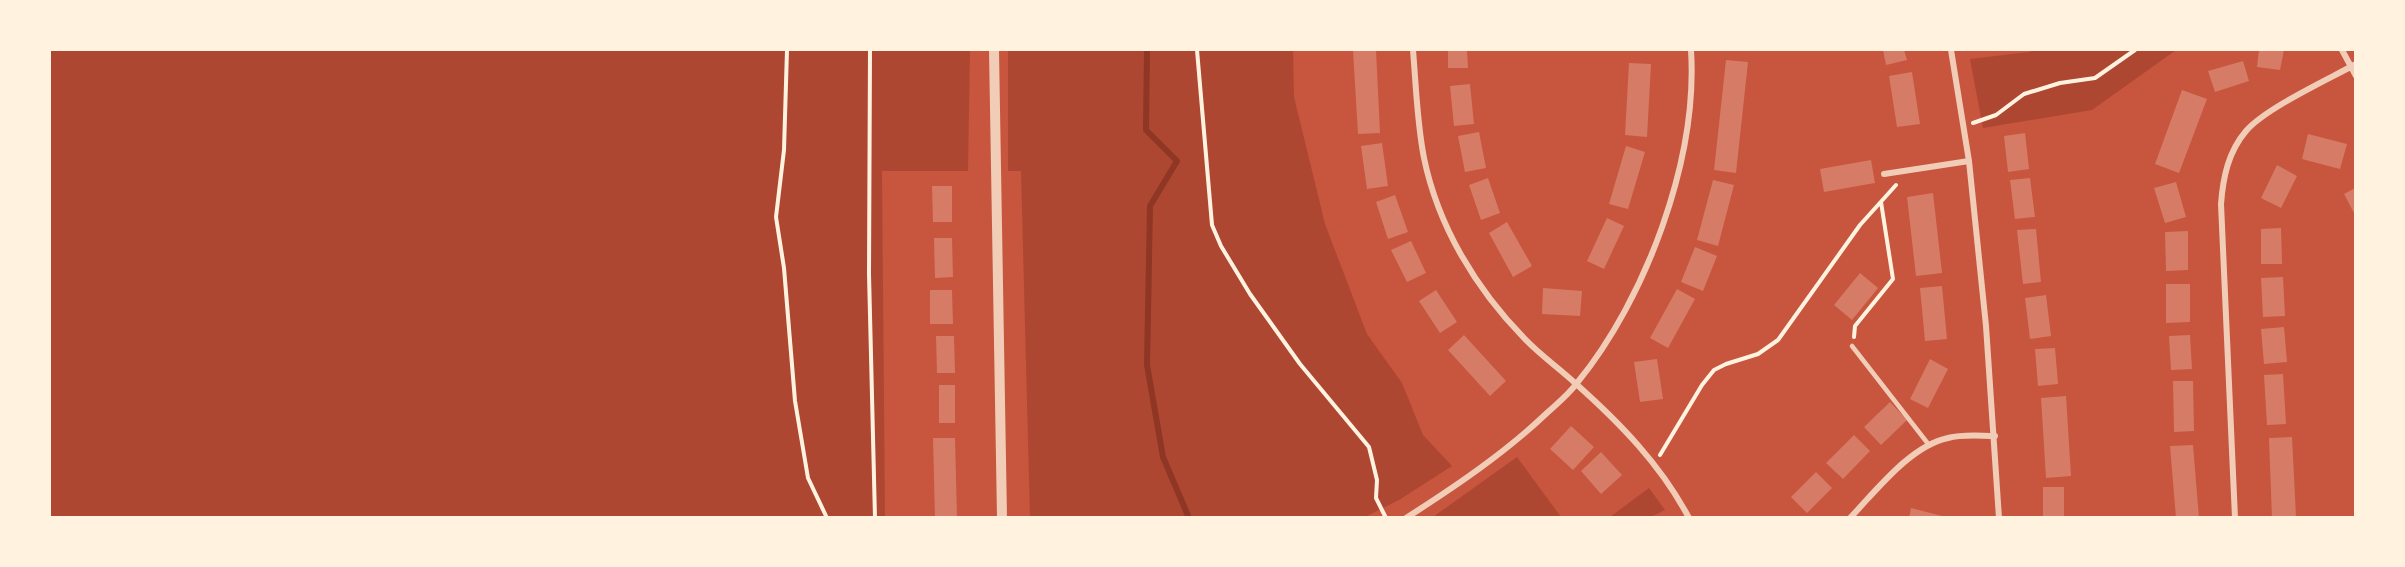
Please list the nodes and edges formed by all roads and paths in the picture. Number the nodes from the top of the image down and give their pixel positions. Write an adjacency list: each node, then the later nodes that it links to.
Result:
1 (787, 50): 22 (path)
2 (870, 50): 23 (path)
3 (994, 50): 24 (street)
4 (1197, 50): 25 (path)
5 (1413, 50): 18 (street)
6 (1691, 50): 18 (street)
7 (1951, 50): 12 (street)
8 (2135, 50): 12 (path)
9 (2342, 50): 10 (street)
10 (2353, 65): 11 (street); 30 (street)
11 (2355, 76)
12 (1964, 126): 13 (street)
13 (1969, 161): 14 (street); 19 (street)
14 (1909, 171): 15 (street); 16 (path)
15 (1884, 174)
16 (1881, 201): 17 (path); 21 (path)
17 (1852, 346): 20 (lane)
18 (1577, 384): 21 (street); 26 (street)
19 (1995, 436): 20 (street); 29 (street)
20 (1929, 445): 28 (street)
21 (1654, 464): 27 (street)
22 (827, 518)
23 (875, 518)
24 (1002, 518)
25 (1386, 518)
26 (1406, 518)
27 (1689, 518)
28 (1850, 518)
29 (1999, 518)
30 (2235, 518)

